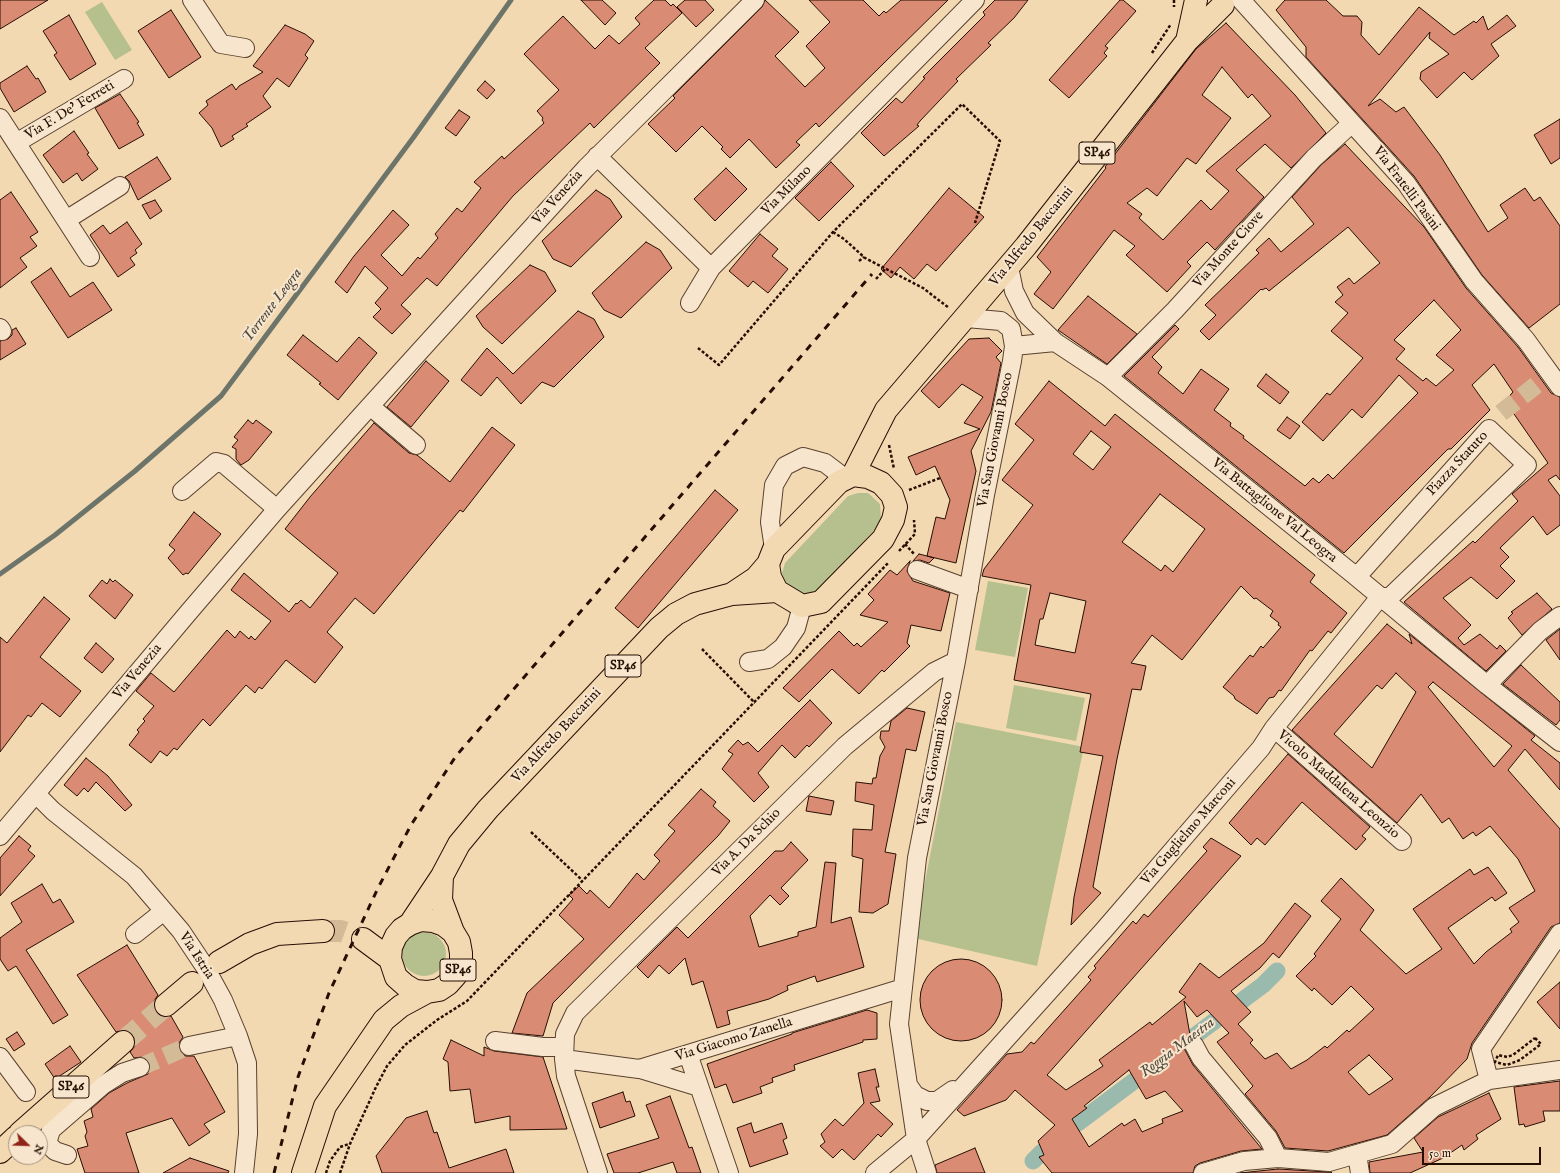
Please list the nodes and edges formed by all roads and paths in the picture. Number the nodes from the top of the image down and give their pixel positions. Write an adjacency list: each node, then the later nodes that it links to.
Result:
1 (192, 0): 7 (street)
2 (755, 0): 12 (street, Via Venezia)
3 (975, 0): 21 (street, Via Milano)
4 (1196, 0): 6 (main road)
5 (1225, 1): 6 (main road, Via Alfredo Baccarini); 10 (street, Via Fratelli Pasini)
6 (1187, 41): 20 (main road, Via Alfredo Baccarini / SP46)
7 (245, 48)
8 (124, 78): 11 (street, Via F. De' Ferreti)
9 (0, 118): 11 (street, Via F. De' Ferreti)
10 (1351, 124): 29 (street, Via Monte Ciove); 30 (street, Via Fratelli Pasini)
11 (16, 143): 14 (street, Via F. De' Ferreti)
12 (597, 156): 21 (street); 31 (street, Via Venezia)
13 (120, 186): 14 (street)
14 (66, 220): 17 (street, Via F. De' Ferreti)
15 (975, 223): 16 (path)
16 (833, 232): 18 (path); 28 (path)
17 (90, 257)
18 (864, 257): 19 (path); 22 (path)
19 (859, 261)
20 (1009, 267): 25 (main road, Via Alfredo Baccarini / SP46); 26 (street, Via Battaglione Val Leogra)
21 (712, 268): 24 (street, Via Milano)
22 (885, 270): 23 (path); 25 (path)
23 (876, 279)
24 (690, 303)
25 (959, 314): 27 (street, Via San Giovanni Bosco); 32 (main road, Via Alfredo Baccarini / SP46)
26 (1055, 342): 27 (street); 29 (street, Via Battaglione Val Leogra)
27 (1014, 346): 46 (street, Via San Giovanni Bosco)
28 (698, 348)
29 (1108, 377): 45 (street, Via Battaglione Val Leogra)
30 (1560, 387)
31 (370, 406): 33 (street); 39 (street, Via Venezia)
32 (875, 430): 34 (main road, Via Alfredo Baccarini / SP46); 36 (main road)
33 (416, 445)
34 (850, 477): 36 (main road); 42 (main road, Via Alfredo Baccarini / SP46); 42 (street)
35 (940, 478): 38 (path)
36 (881, 483): 50 (main road)
37 (182, 491): 39 (street)
38 (906, 491)
39 (277, 509): 59 (street, Via Venezia)
40 (913, 514): 41 (path)
41 (896, 554)
42 (772, 557): 47 (main road); 48 (main road, Via Alfredo Baccarini / SP46)
43 (892, 559): 56 (path)
44 (917, 570): 46 (street)
45 (1357, 573): 49 (street, Via Battaglione Val Leogra); 49 (street, Piazza Statuto)
46 (969, 589): 53 (street, Via San Giovanni Bosco)
47 (777, 591): 48 (main road, Via Alfredo Baccarini / SP46); 50 (main road)
48 (732, 594): 63 (main road, Via Alfredo Baccarini / SP46)
49 (1385, 597): 55 (street, Via Battaglione Val Leogra); 57 (street, Via Guglielmo Marconi)
50 (802, 606): 54 (street)
51 (1560, 616): 55 (street)
52 (702, 649): 56 (path)
53 (956, 661): 74 (street, Via San Giovanni Bosco); 84 (street, Via A. Da Schio)
54 (749, 662)
55 (1486, 685): 58 (street, Via Battaglione Val Leogra)
56 (755, 703): 64 (path)
57 (1274, 728): 62 (street, Vicolo Maddalena Leonzio); 87 (street, Via Guglielmo Marconi)
58 (1560, 742)
59 (36, 794): 61 (street, Via Venezia); 65 (street, Via Istria)
60 (531, 832): 64 (path)
61 (0, 836)
62 (1402, 841)
63 (442, 876): 66 (main road, Via Alfredo Baccarini / SP46); 68 (main road, Via Alfredo Baccarini / SP46)
64 (582, 880): 98 (path)
65 (164, 911): 70 (street); 78 (street, Via Istria)
66 (403, 930): 68 (main road, SP46); 72 (main road, Via Alfredo Baccarini); 72 (main road, SP46)
67 (323, 931): 71 (main road)
68 (453, 932): 75 (main road, Via Alfredo Baccarini / SP46)
69 (1560, 932): 91 (street)
70 (135, 934)
71 (219, 962)
72 (393, 968): 75 (main road, SP46); 77 (main road, Via Alfredo Baccarini)
73 (192, 983): 76 (main road)
74 (903, 988): 85 (street, Via Giacomo Zanella); 92 (street, Via San Giovanni Bosco)
75 (427, 992): 77 (main road, Via Alfredo Baccarini)
76 (166, 1005)
77 (384, 1020): 104 (main road)
78 (238, 1036): 83 (street); 103 (street, Via Istria)
79 (495, 1041): 84 (street)
80 (123, 1042): 95 (main road, SP46)
81 (1194, 1044): 102 (street)
82 (1541, 1044): 82 (path)
83 (189, 1046)
84 (564, 1053): 89 (street, Via Giacomo Zanella); 107 (street)
85 (688, 1054): 89 (street, Via Giacomo Zanella); 93 (street)
86 (0, 1057): 94 (street)
87 (987, 1059): 92 (street, Via Guglielmo Marconi); 96 (street, Via Guglielmo Marconi)
88 (140, 1067): 101 (street)
89 (639, 1069): 93 (street)
90 (1560, 1070): 91 (street)
91 (1489, 1080): 100 (street)
92 (908, 1085): 96 (street, Via San Giovanni Bosco)
93 (699, 1087): 108 (street)
94 (26, 1092)
95 (29, 1125)
96 (916, 1139): 109 (street, Via Guglielmo Marconi); 110 (street, Via San Giovanni Bosco)
97 (8, 1144): 99 (main road)
98 (350, 1144): 105 (path); 106 (path)
99 (0, 1152)
100 (1357, 1154): 102 (street); 112 (street)
101 (67, 1155)
102 (1278, 1158): 111 (street)
103 (244, 1173)
104 (303, 1173)
105 (326, 1173)
106 (340, 1173)
107 (598, 1173)
108 (729, 1173)
109 (875, 1173)
110 (927, 1173)
111 (1203, 1173)
112 (1360, 1173)

